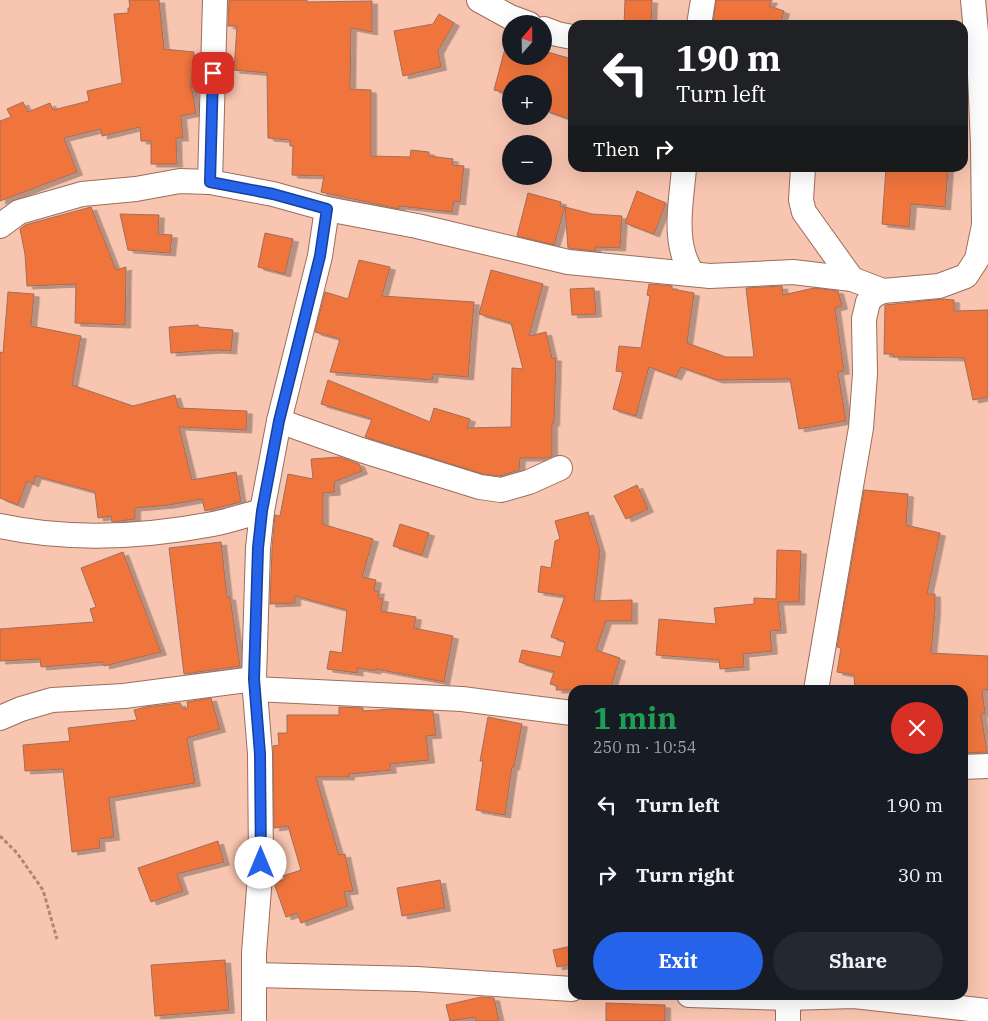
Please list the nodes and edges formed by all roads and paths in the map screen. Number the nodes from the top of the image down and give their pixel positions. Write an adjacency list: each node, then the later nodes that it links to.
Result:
1 (216, 0): 12 (street)
2 (479, 0): 5 (street)
3 (703, 0): 6 (street)
4 (973, 0): 9 (street)
5 (506, 15)
6 (700, 20)
7 (552, 32): 8 (street)
8 (568, 36)
9 (971, 76): 17 (street)
10 (684, 172): 15 (street)
11 (803, 172): 16 (street)
12 (210, 182): 13 (street); 14 (street)
13 (327, 209): 15 (street); 19 (street)
14 (0, 226)
15 (692, 274): 16 (street)
16 (852, 278): 18 (street)
17 (977, 279): 18 (street)
18 (883, 291): 24 (street)
19 (279, 421): 20 (street); 21 (street)
20 (560, 468)
21 (262, 511): 22 (street); 23 (street)
22 (0, 526)
23 (254, 684): 25 (street); 26 (street); 31 (street)
24 (817, 685)
25 (568, 712)
26 (0, 718)
27 (988, 766): 28 (street)
28 (968, 767)
29 (0, 836): 30 (path)
30 (57, 939)
31 (254, 975): 32 (street); 36 (street)
32 (568, 989)
33 (788, 1000): 37 (street)
34 (890, 1000): 35 (street)
35 (988, 1011)
36 (254, 1021)
37 (788, 1021)

